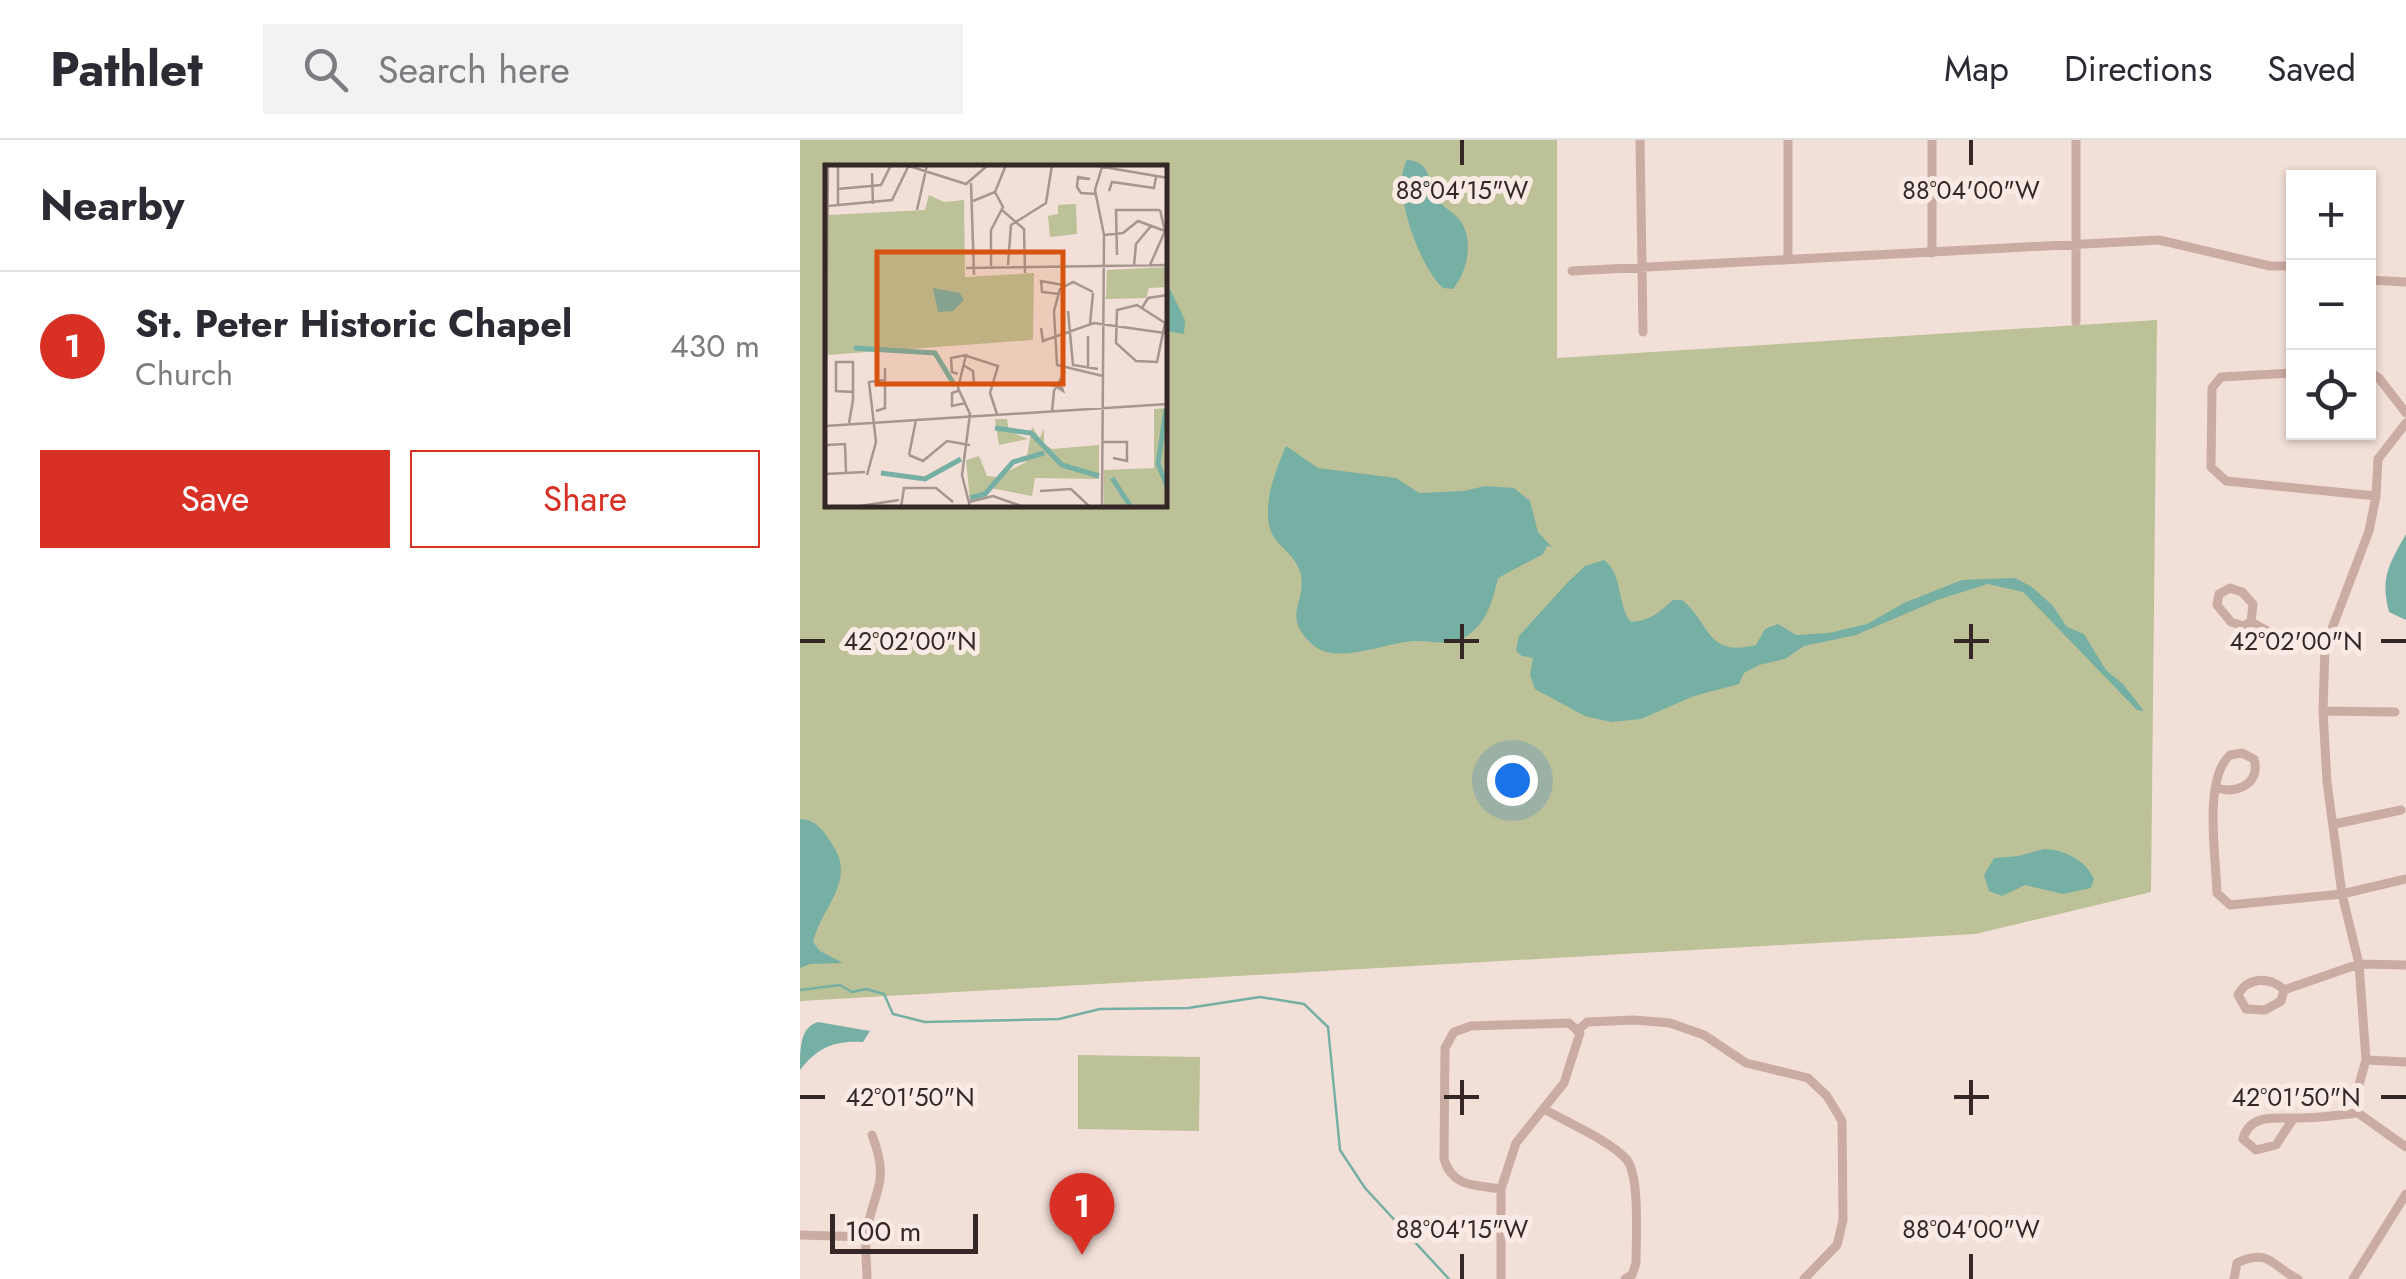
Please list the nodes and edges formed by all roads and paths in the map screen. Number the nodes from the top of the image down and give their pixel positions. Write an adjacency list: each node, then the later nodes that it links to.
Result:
1 (1640, 140): 9 (street)
2 (1788, 140): 7 (street)
3 (1932, 140): 6 (street)
4 (2076, 140): 5 (street)
5 (2076, 244): 6 (street); 8 (street); 13 (street)
6 (1932, 252): 7 (street)
7 (1788, 259): 9 (street)
8 (2286, 266)
9 (1641, 270): 10 (street); 14 (street)
10 (1572, 271)
11 (2376, 280): 12 (street)
12 (2406, 282)
13 (2076, 322)
14 (1643, 332)
15 (2286, 374): 19 (street)
16 (2376, 376): 17 (street)
17 (2406, 413)
18 (2406, 423): 19 (street)
19 (2376, 496): 21 (street)
20 (2251, 622): 20 (street); 21 (street)
21 (2325, 647): 22 (street)
22 (2323, 710): 23 (street); 26 (street)
23 (2395, 712)
24 (2216, 788): 24 (street); 28 (street)
25 (2401, 810): 26 (street)
26 (2334, 824): 28 (street)
27 (2406, 878): 28 (street)
28 (2342, 894): 29 (street)
29 (2359, 964): 30 (street); 31 (street); 33 (street)
30 (2406, 966)
31 (2284, 990): 31 (street)
32 (1579, 1032): 35 (street); 40 (street); 48 (street)
33 (2366, 1060): 34 (street); 36 (street)
34 (2406, 1062)
35 (1544, 1110): 40 (street); 47 (street)
36 (2358, 1114): 37 (street); 39 (street)
37 (2293, 1119): 37 (street)
38 (872, 1135): 43 (street)
39 (2406, 1146)
40 (1500, 1188): 46 (street)
41 (2406, 1194): 51 (street)
42 (800, 1235): 43 (street)
43 (866, 1237): 45 (street)
44 (2283, 1276): 49 (street); 50 (street)
45 (867, 1279)
46 (1501, 1279)
47 (1625, 1279)
48 (1804, 1279)
49 (2234, 1279)
50 (2298, 1279)
51 (2353, 1279)

